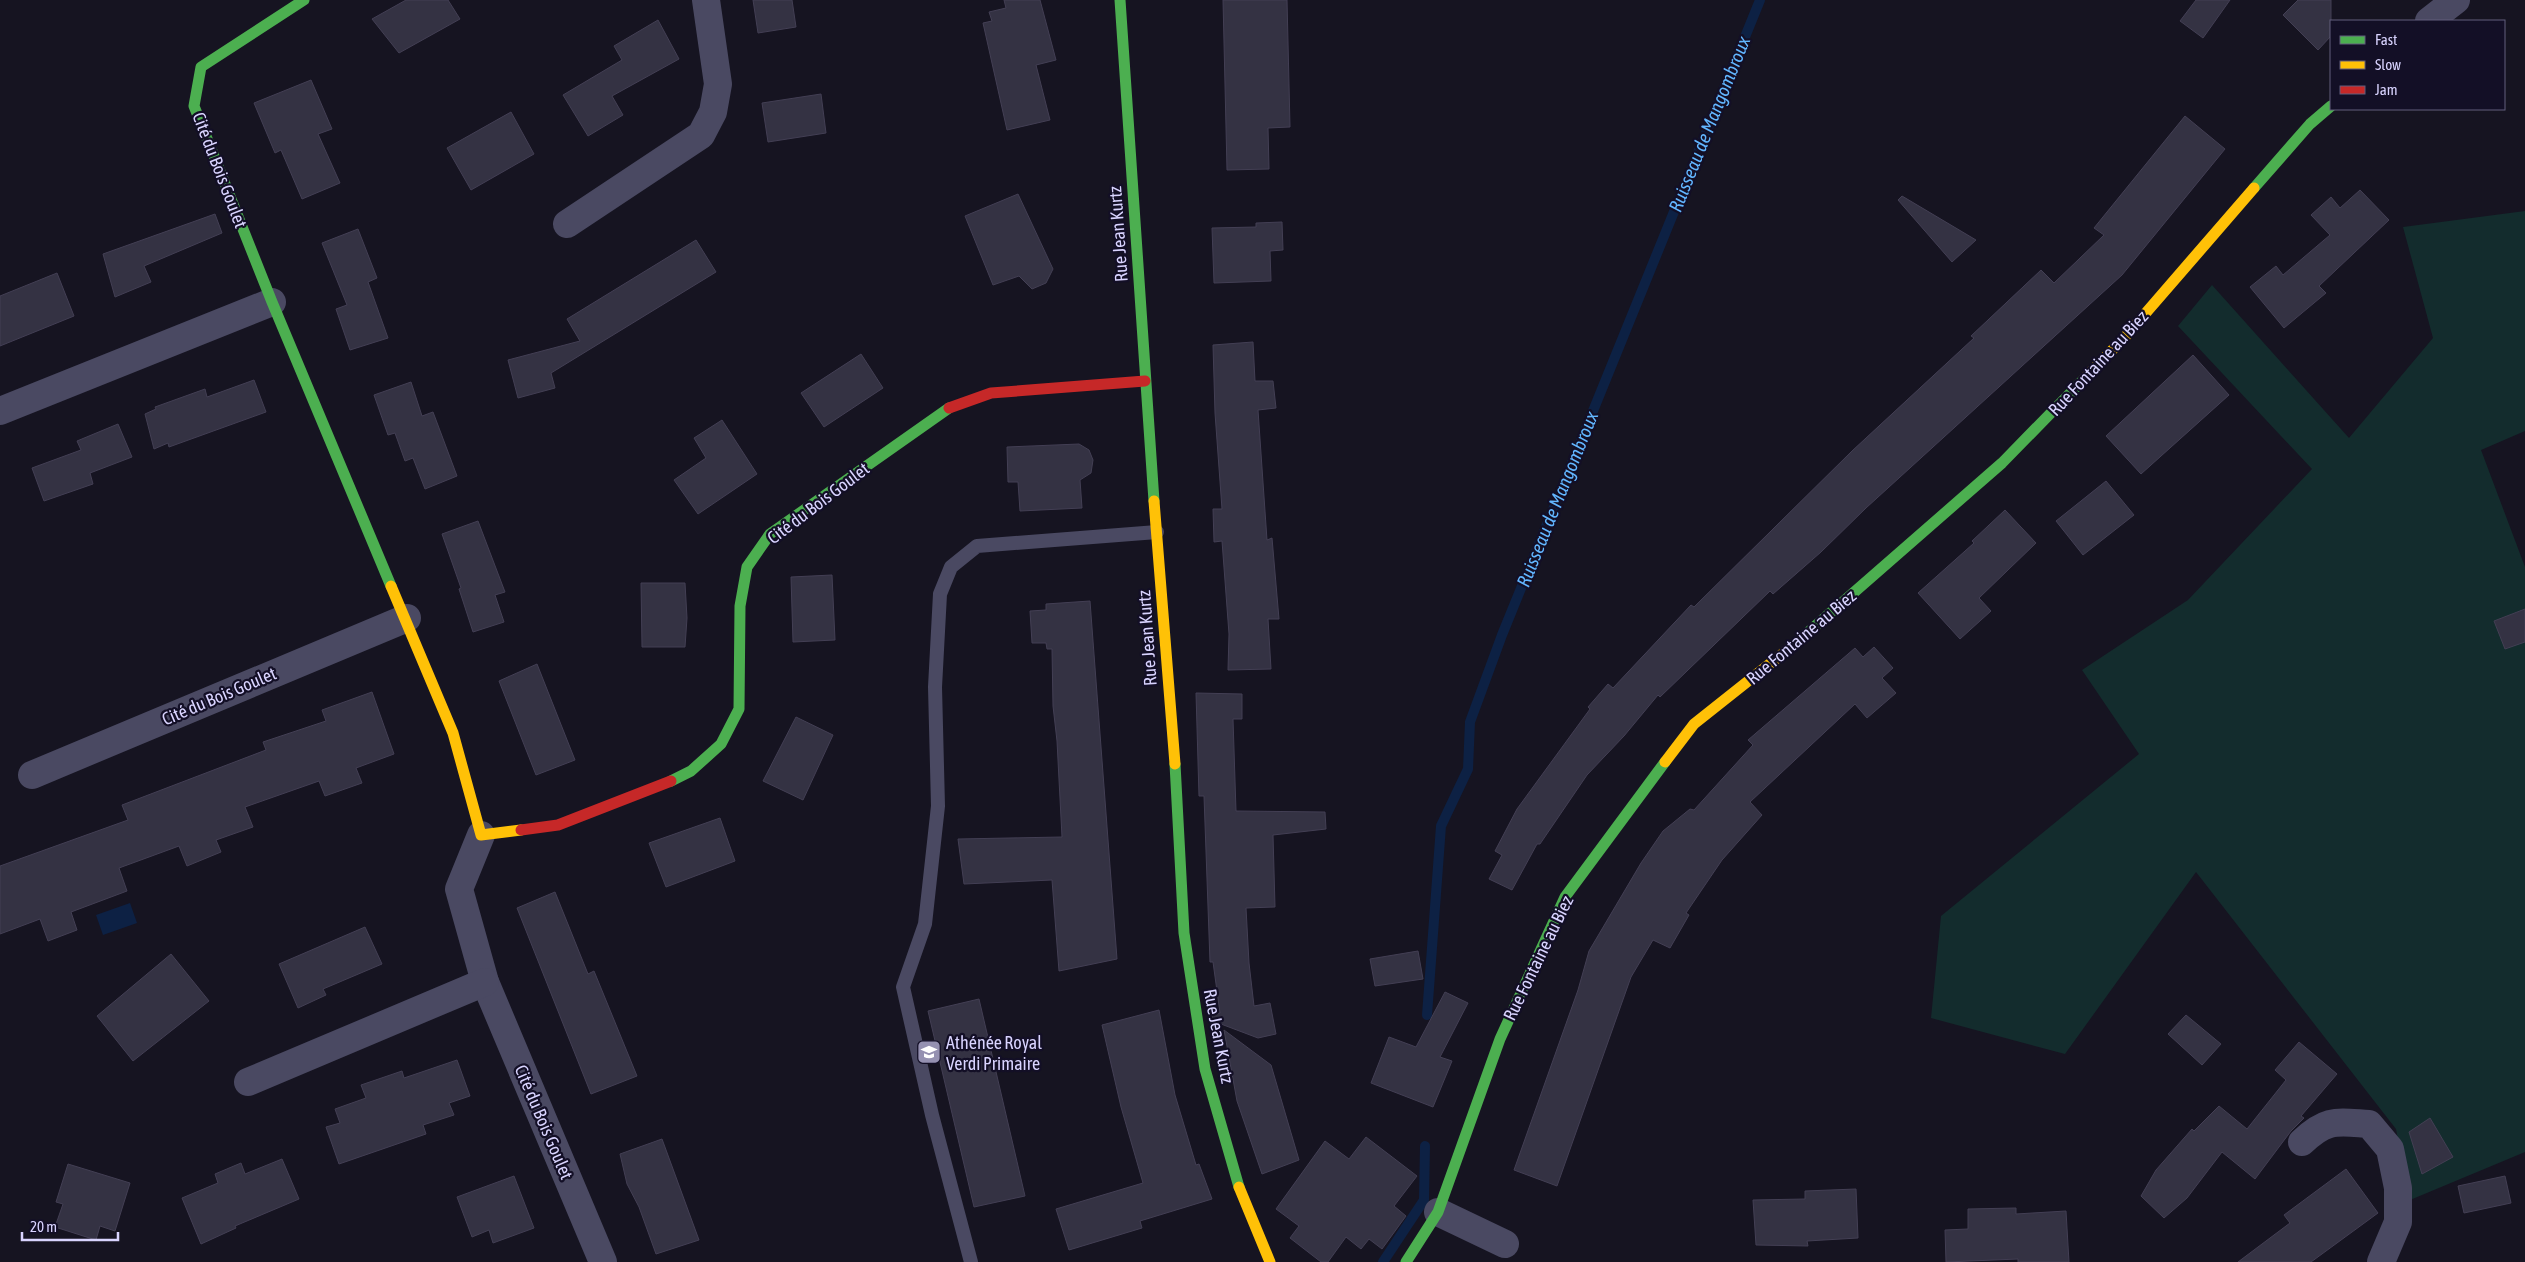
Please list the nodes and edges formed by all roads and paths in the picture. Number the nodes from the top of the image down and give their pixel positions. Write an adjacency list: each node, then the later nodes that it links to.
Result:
1 (304, 0): 8 (street, Cité du Bois Goulet)
2 (706, 0): 7 (street)
3 (1120, 0): 9 (street, Rue Jean Kurtz)
4 (2456, 0): 5 (street)
5 (2430, 20)
6 (2330, 107): 18 (street, Rue Fontaine au Biez)
7 (567, 224)
8 (272, 302): 10 (street); 12 (street, Cité du Bois Goulet)
9 (1145, 381): 11 (street, Rue Jean Kurtz); 14 (street, Cité du Bois Goulet)
10 (0, 411)
11 (1157, 532): 21 (lane); 22 (street, Rue Jean Kurtz)
12 (406, 618): 13 (street, Cité du Bois Goulet); 14 (street, Cité du Bois Goulet)
13 (32, 774)
14 (481, 835): 15 (street, Cité du Bois Goulet)
15 (485, 982): 16 (street); 20 (street, Cité du Bois Goulet)
16 (248, 1082)
17 (2302, 1142): 24 (street)
18 (1438, 1212): 19 (street); 23 (street, Rue Fontaine au Biez)
19 (1505, 1244)
20 (603, 1262)
21 (971, 1262)
22 (1270, 1262)
23 (1406, 1262)
24 (2382, 1262)

